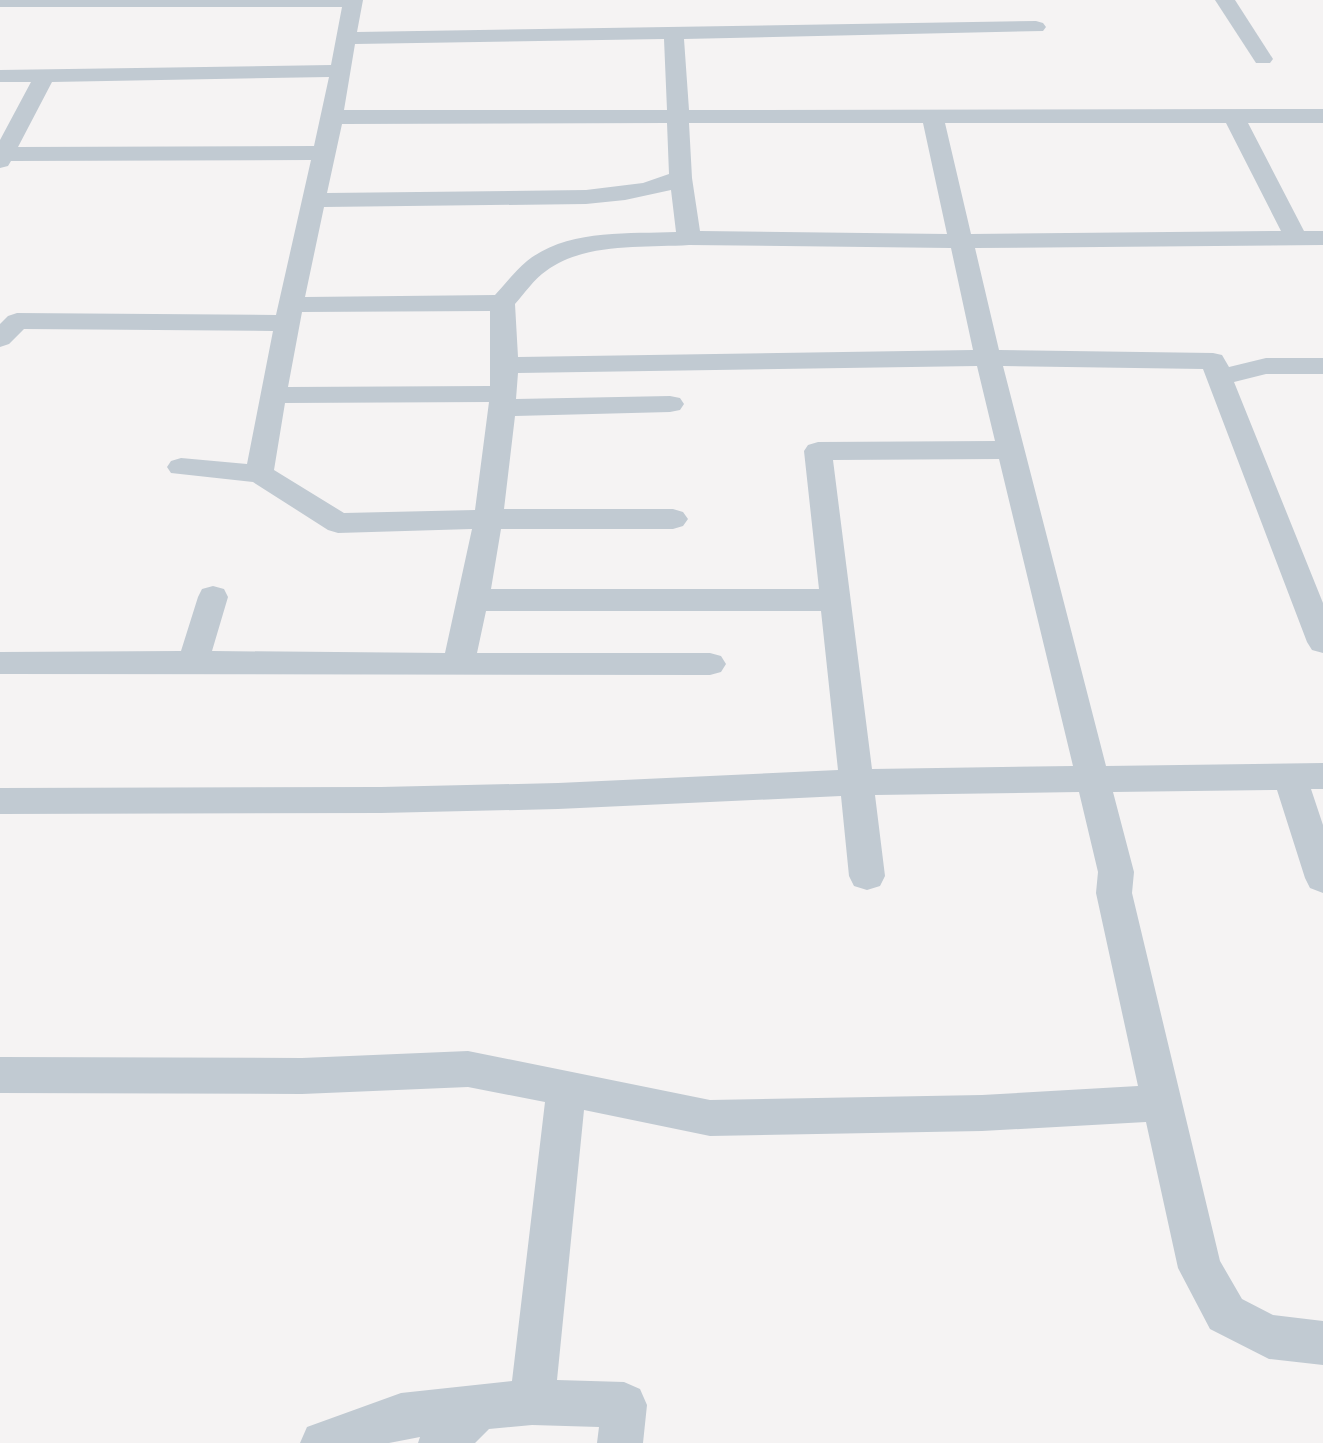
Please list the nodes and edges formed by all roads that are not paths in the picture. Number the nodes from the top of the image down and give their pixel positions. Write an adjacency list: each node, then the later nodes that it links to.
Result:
1 (353, 0): 3 (street); 6 (street)
2 (1225, 0): 7 (street)
3 (0, 1)
4 (1036, 27): 5 (street)
5 (674, 34): 6 (street); 11 (street)
6 (346, 38): 8 (street)
7 (1263, 60)
8 (339, 71): 10 (street); 15 (street)
9 (0, 75): 10 (street)
10 (45, 75): 17 (street)
11 (679, 115): 12 (street); 15 (street); 18 (street)
12 (932, 115): 13 (street); 23 (street)
13 (1234, 116): 14 (street); 21 (street)
14 (1323, 116)
15 (332, 117): 16 (street)
16 (323, 153): 17 (street); 19 (street)
17 (1, 156)
18 (681, 178): 19 (street); 20 (street)
19 (313, 200): 25 (street)
20 (689, 238): 23 (street); 24 (street)
21 (1296, 238): 22 (street); 23 (street)
22 (1323, 238)
23 (962, 241): 27 (street)
24 (502, 303): 25 (street); 28 (street)
25 (289, 314): 26 (street); 31 (street)
26 (6, 327)
27 (988, 358): 28 (street); 30 (street); 34 (street)
28 (505, 365): 32 (street)
29 (1323, 366): 30 (street)
30 (1220, 377): 42 (street)
31 (274, 395): 32 (street); 36 (street)
32 (503, 401): 33 (street); 37 (street)
33 (670, 404)
34 (1012, 450): 41 (street); 48 (street)
35 (181, 467): 36 (street)
36 (260, 474): 37 (street)
37 (487, 519): 38 (street); 40 (street)
38 (673, 519)
39 (213, 597): 43 (street)
40 (474, 600): 41 (street); 45 (street)
41 (835, 600): 49 (street)
42 (1323, 642)
43 (194, 662): 44 (street); 45 (street)
44 (0, 663)
45 (459, 663): 46 (street)
46 (710, 664)
47 (1306, 777): 48 (street); 52 (street)
48 (1091, 778): 49 (street); 55 (street)
49 (856, 782): 50 (street); 51 (street)
50 (0, 801)
51 (867, 876)
52 (1323, 878)
53 (0, 1075): 54 (street)
54 (566, 1090): 55 (street); 57 (street)
55 (1162, 1103): 56 (street)
56 (1323, 1343)
57 (532, 1402): 58 (street); 61 (street)
58 (480, 1407): 59 (street); 60 (street)
59 (323, 1443)
60 (441, 1443)
61 (620, 1443)

